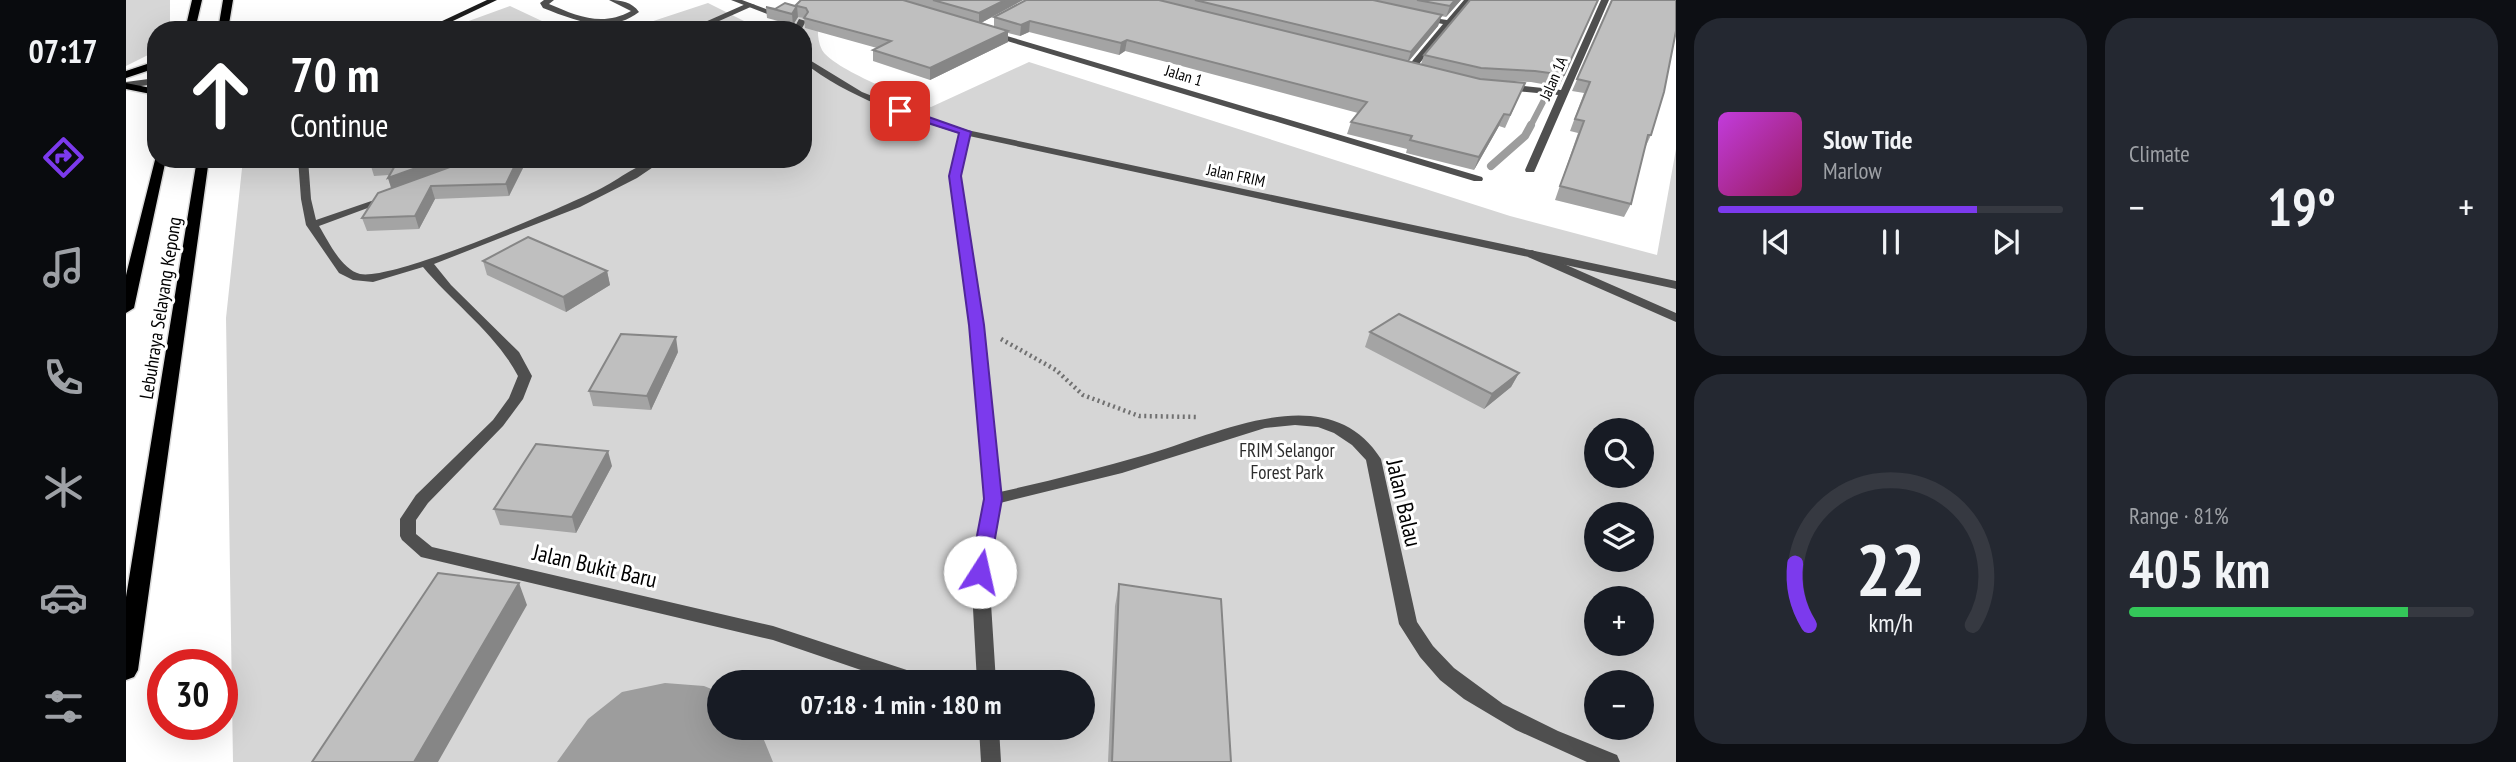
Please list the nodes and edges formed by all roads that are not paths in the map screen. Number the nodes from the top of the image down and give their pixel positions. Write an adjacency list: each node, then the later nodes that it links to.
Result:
1 (197, 0): 14 (main road)
2 (228, 0): 15 (main road)
3 (493, 0): 16 (street)
4 (550, 0): 17 (street)
5 (613, 0): 18 (street)
6 (735, 0): 10 (street)
7 (763, 0): 11 (street)
8 (1468, 0): 20 (street)
9 (1605, 0): 33 (street, Jalan 1A)
10 (751, 5): 12 (street); 19 (street)
11 (785, 8)
12 (778, 15)
13 (1412, 15): 20 (street)
14 (192, 21)
15 (224, 21)
16 (447, 21)
17 (584, 21)
18 (614, 21)
19 (713, 21)
20 (1449, 23): 25 (street)
21 (990, 24): 40 (street, Jalan 1)
22 (812, 64): 34 (street, Jalan FRIM)
23 (1398, 65): 25 (street)
24 (147, 67): 28 (main road)
25 (1411, 68): 26 (street)
26 (1422, 71)
27 (147, 73): 28 (street)
28 (126, 75)
29 (147, 82): 30 (street)
30 (126, 86): 32 (main road)
31 (1501, 87): 33 (street)
32 (147, 90)
33 (1564, 93): 39 (street, Jalan 1A)
34 (965, 132): 43 (street, Jalan FRIM); 48 (street)
35 (158, 168): 46 (main road, Lebuhraya Selayang Kepong)
36 (202, 168): 49 (main road, Lebuhraya Selayang Kepong)
37 (304, 168): 42 (street)
38 (645, 168): 44 (street)
39 (1530, 170)
40 (1478, 179)
41 (399, 194): 42 (street)
42 (312, 225): 44 (street)
43 (1532, 254): 45 (street, Jalan FRIM); 47 (street)
44 (426, 263): 50 (street, Jalan Bukit Baru)
45 (1676, 285)
46 (126, 308)
47 (1676, 318)
48 (993, 499): 51 (street); 54 (street, Jalan Balau)
49 (126, 670)
50 (883, 670)
51 (985, 670)
52 (990, 740): 53 (street)
53 (991, 762)
54 (1610, 762)

